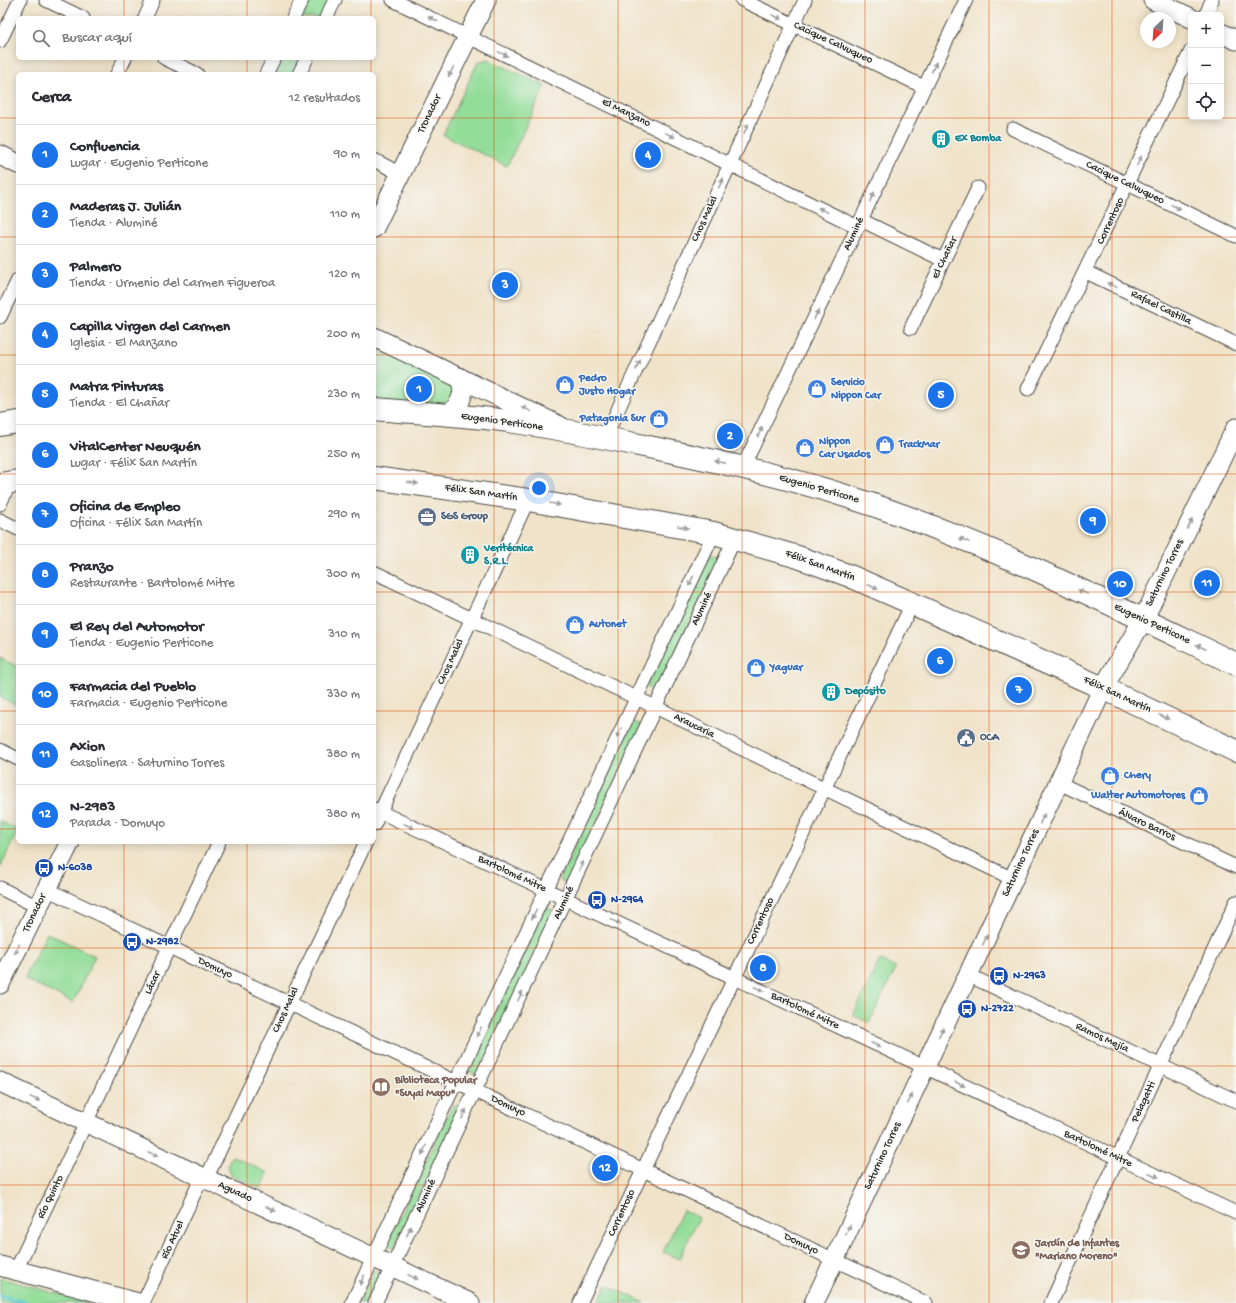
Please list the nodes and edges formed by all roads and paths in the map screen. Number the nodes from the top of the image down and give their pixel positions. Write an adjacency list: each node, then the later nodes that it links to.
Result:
1 (20, 0): 23 (street)
2 (46, 0): 14 (street)
3 (153, 0): 15 (street)
4 (302, 0): 16 (street)
5 (335, 0): 17 (street)
6 (393, 0): 21 (street, El Manzano, one-way to 6)
7 (486, 0): 21 (street, Tronador)
8 (742, 0): 19 (street, Cacique Calvuqueo, one-way to 19)
9 (805, 0): 19 (street, Chos Malal)
10 (966, 0): 33 (street, Aluminé, one-way to 10)
11 (1153, 0): 18 (street)
12 (1212, 0): 13 (street)
13 (1207, 12)
14 (79, 16)
15 (146, 16)
16 (295, 16)
17 (327, 16)
18 (1188, 17)
19 (794, 25): 33 (street, Cacique Calvuqueo); 38 (street, Chos Malal, one-way to 19)
20 (1224, 34): 22 (street)
21 (468, 36): 38 (street, El Manzano, one-way to 38); 39 (street, Tronador, one-way to 39)
22 (1236, 40)
23 (0, 41)
24 (1188, 57): 40 (street, Correntoso, one-way to 24)
25 (124, 60): 29 (street)
26 (168, 60): 30 (street)
27 (273, 60): 31 (street)
28 (306, 60): 32 (street)
29 (119, 72)
30 (193, 72)
31 (267, 72)
32 (300, 72)
33 (924, 87): 42 (street, Aluminé, one-way to 33)
34 (1013, 129): 40 (street, Cacique Calvuqueo)
35 (0, 155): 37 (street)
36 (376, 161): 39 (street)
37 (16, 163)
38 (730, 164): 42 (street, El Manzano, one-way to 38); 60 (street, Chos Malal, one-way to 38)
39 (401, 174): 43 (street, Tronador)
40 (1128, 184): 44 (street, Cacique Calvuqueo, one-way to 44); 46 (street, Correntoso)
41 (978, 188): 45 (street, El Chañar)
42 (860, 223): 45 (street, El Manzano); 61 (street, Aluminé, one-way to 42)
43 (376, 224)
44 (1236, 236)
45 (943, 260): 49 (street, El Chañar)
46 (1086, 272): 51 (street, Rafael Castilla, one-way to 46); 53 (street, Correntoso)
47 (16, 284): 48 (street)
48 (0, 317)
49 (911, 328)
50 (376, 338): 52 (street)
51 (1236, 344)
52 (460, 377): 55 (street); 59 (street, one-way to 52)
53 (1028, 390)
54 (376, 409): 55 (highway, Eugenio Perticone)
55 (449, 415): 59 (highway, Eugenio Perticone)
56 (16, 422): 57 (highway)
57 (0, 425)
58 (1236, 428): 73 (street, Saturnino Torres, one-way to 58)
59 (574, 432): 60 (highway, Eugenio Perticone)
60 (605, 438): 61 (highway, Eugenio Perticone, one-way to 60)
61 (743, 468): 73 (highway, Eugenio Perticone, one-way to 61)
62 (376, 478): 64 (highway, Félix San Martín, one-way to 64)
63 (9, 483): 65 (street)
64 (528, 500): 68 (highway, Félix San Martín, one-way to 68); 72 (street, Chos Malal)
65 (0, 504)
66 (0, 520): 67 (street)
67 (16, 527)
68 (714, 533): 69 (highway, Félix San Martín); 76 (street, Aluminé, one-way to 76)
69 (735, 538): 71 (highway, Félix San Martín, one-way to 71); 77 (street, Aluminé)
70 (376, 573): 72 (street, Araucaria)
71 (912, 604): 75 (highway, Félix San Martín); 82 (street, Correntoso)
72 (471, 619): 76 (street, Araucaria); 83 (street, Chos Malal)
73 (1143, 620): 74 (highway, Eugenio Perticone, one-way to 73); 75 (street, Saturnino Torres)
74 (1236, 664)
75 (1103, 688): 79 (highway, Félix San Martín, one-way to 79); 81 (street, Saturnino Torres)
76 (636, 698): 77 (street, Araucaria); 91 (street, Aluminé, one-way to 91)
77 (656, 708): 82 (street, Araucaria); 92 (street, Aluminé, one-way to 77)
78 (0, 750): 80 (street)
79 (1236, 751)
80 (16, 758)
81 (1059, 783): 87 (street, Álvaro Barros); 88 (street, Saturnino Torres, one-way to 81)
82 (824, 789): 88 (street, Araucaria); 97 (street, Correntoso)
83 (377, 810): 91 (street, Bartolomé Mitre, one-way to 91)
84 (69, 844): 90 (street, Tronador)
85 (218, 844): 95 (street, Lácar)
86 (365, 844): 99 (street, Chos Malal)
87 (1236, 867)
88 (1013, 879): 96 (street, Saturnino Torres, one-way to 88)
89 (0, 888): 94 (street)
90 (46, 889): 94 (street, Tronador); 95 (street, Domuyo)
91 (546, 890): 92 (street, Bartolomé Mitre); 103 (street, Aluminé, one-way to 103)
92 (566, 899): 97 (street, Bartolomé Mitre, one-way to 97); 104 (street, Aluminé, one-way to 92)
93 (1236, 902): 100 (street, Pelagatti)
94 (38, 907): 98 (street, Tronador, one-way to 98)
95 (170, 947): 99 (street, Domuyo); 106 (street, Lácar)
96 (968, 975): 100 (street, Ramos Mejía); 101 (street, Saturnino Torres, one-way to 96)
97 (734, 978): 101 (street, Bartolomé Mitre, one-way to 101); 108 (street, Correntoso)
98 (0, 984)
99 (289, 1003): 103 (street, Domuyo); 109 (street, Chos Malal)
100 (1161, 1065): 105 (street, Ramos Mejía); 107 (street, Pelagatti)
101 (925, 1067): 107 (street, Bartolomé Mitre, one-way to 107); 112 (street, Saturnino Torres, one-way to 101)
102 (0, 1082): 106 (street, Aguado, one-way to 106)
103 (456, 1082): 104 (street, Domuyo); 111 (street, Aluminé, one-way to 111)
104 (475, 1091): 108 (street, Domuyo); 113 (street, Aluminé, one-way to 104)
105 (1236, 1101)
106 (87, 1123): 109 (street, Aguado, one-way to 109); 114 (street, Río Quinto)
107 (1118, 1158): 110 (street, Bartolomé Mitre, one-way to 110); 123 (street, Pelagatti)
108 (643, 1170): 112 (street, Domuyo); 120 (street, Correntoso)
109 (204, 1178): 111 (street, Aguado, one-way to 111); 116 (street, Río Atuel)
110 (1236, 1214)
111 (373, 1257): 113 (street, Aguado); 117 (street, Aluminé, one-way to 117)
112 (834, 1260): 121 (street, Saturnino Torres); 122 (street, Domuyo)
113 (392, 1267): 118 (street, Aluminé); 119 (street, Aguado, one-way to 119)
114 (8, 1268): 115 (street)
115 (138, 1303)
116 (143, 1303)
117 (352, 1303)
118 (375, 1303)
119 (470, 1303)
120 (580, 1303)
121 (814, 1303)
122 (926, 1303)
123 (1052, 1303)

